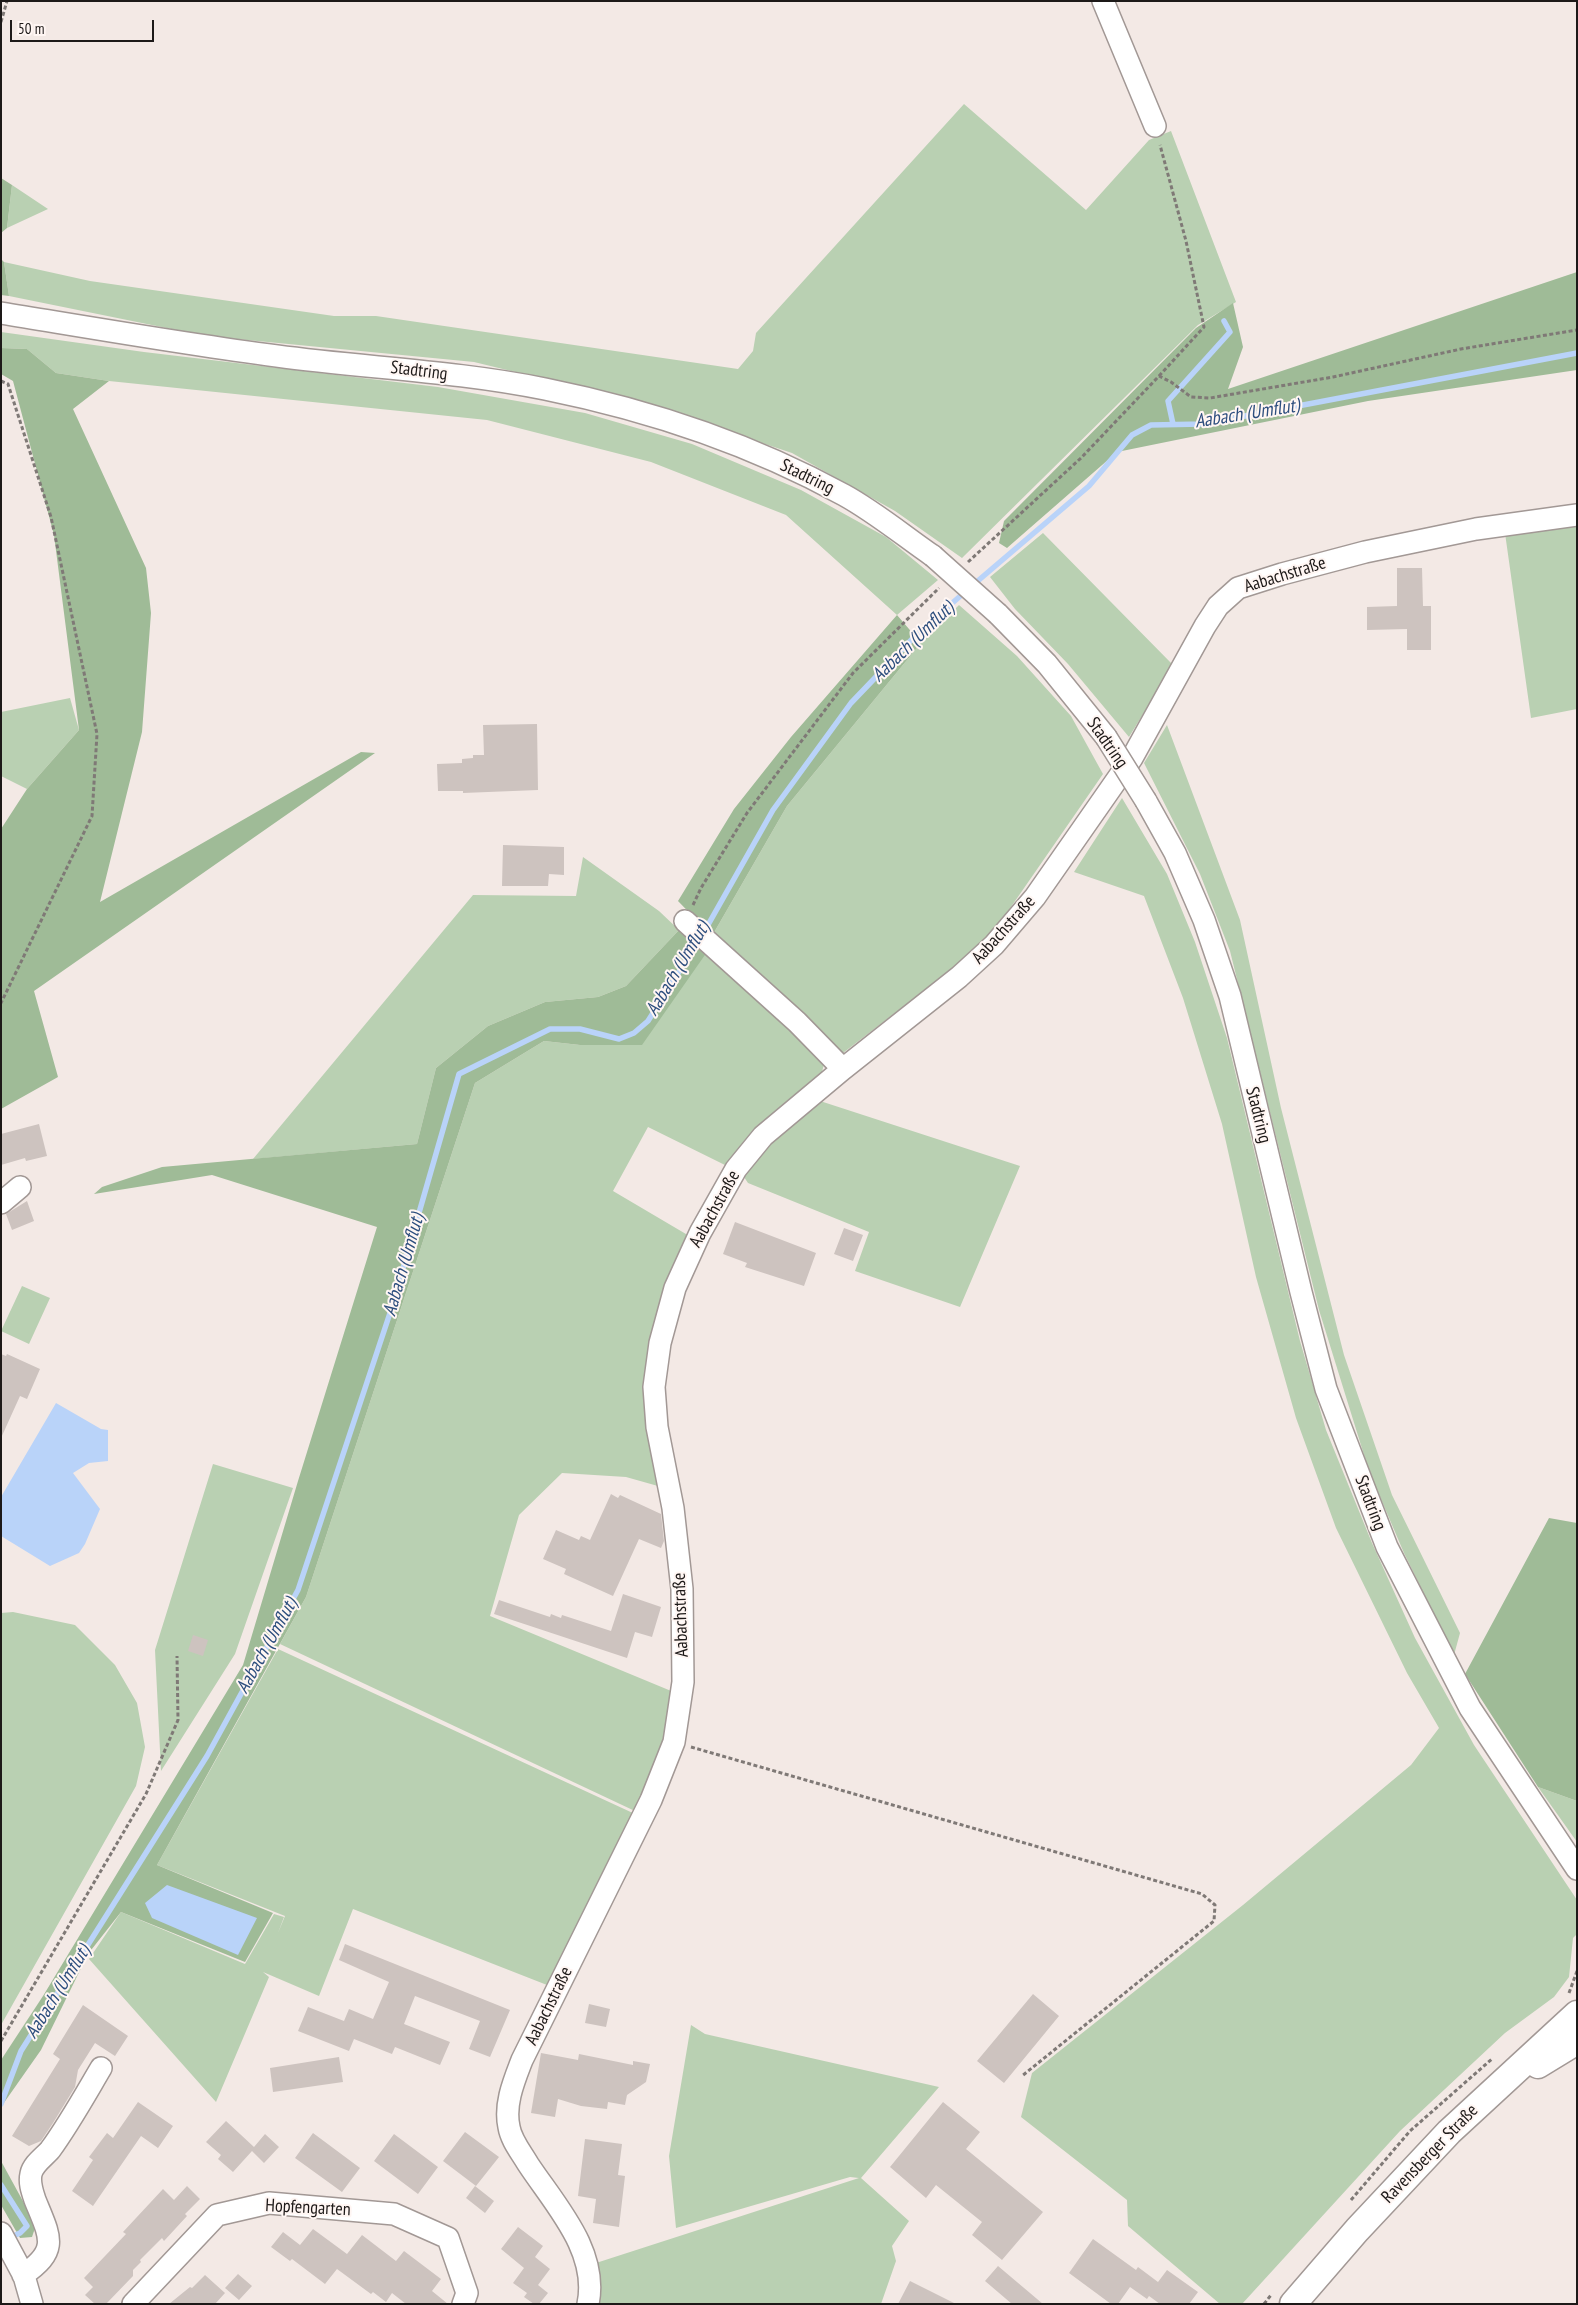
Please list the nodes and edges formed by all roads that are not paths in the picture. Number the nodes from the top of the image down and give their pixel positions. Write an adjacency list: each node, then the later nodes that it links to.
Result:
1 (1103, 1): 2 (street)
2 (1155, 126)
3 (1, 313): 9 (street, Stadtring, bridge)
4 (1577, 515): 6 (street, Aabachstraße)
5 (689, 925): 6 (street)
6 (843, 1069): 19 (street, Aabachstraße)
7 (20, 1187): 8 (street)
8 (1, 1203)
9 (1577, 1869)
10 (1577, 2014): 13 (main road, Ravensberger Straße)
11 (1577, 2041): 13 (main road)
12 (101, 2068): 15 (street)
13 (1486, 2097): 20 (main road, Ravensberger Straße)
14 (4, 2238): 15 (street)
15 (23, 2275): 16 (street)
16 (32, 2304)
17 (133, 2304): 18 (street, Hopfengarten)
18 (463, 2304)
19 (588, 2304)
20 (1293, 2304)

